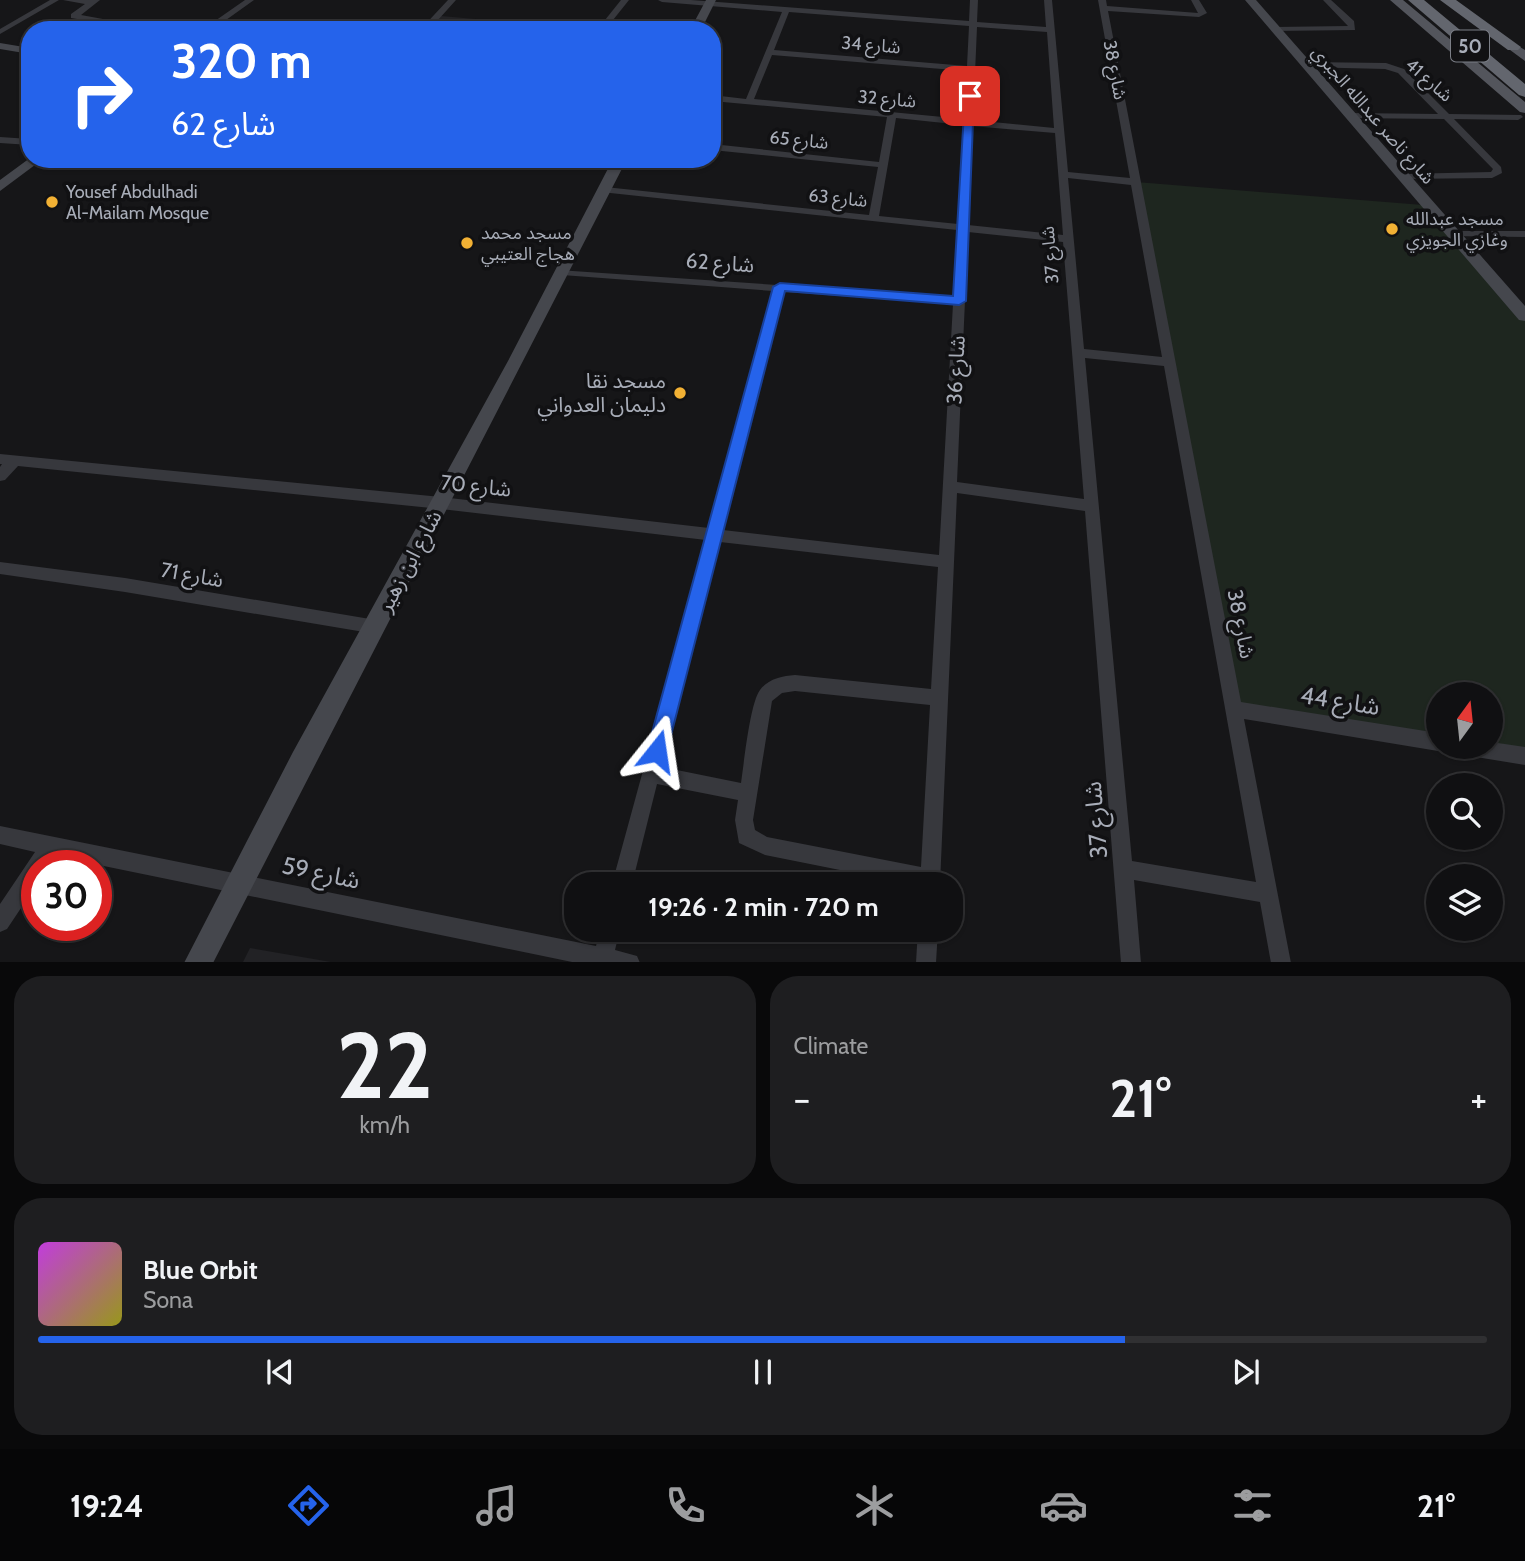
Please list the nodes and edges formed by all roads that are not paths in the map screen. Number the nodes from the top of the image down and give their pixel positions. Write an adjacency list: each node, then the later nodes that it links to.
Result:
1 (55, 0): 28 (street)
2 (67, 0): 15 (street)
3 (250, 0): 21 (street)
4 (452, 0): 22 (street)
5 (625, 0): 23 (street)
6 (662, 0): 17 (street)
7 (974, 0): 25 (street, شارع 36)
8 (1048, 0): 27 (street, شارع 37)
9 (1195, 0): 18 (street)
10 (1250, 0): 26 (street, شارع ناصر عبدالله الجبري)
11 (1327, 0): 26 (street)
12 (1436, 0): 35 (highway, 50)
13 (1447, 0): 32 (highway)
14 (1457, 0): 32 (highway)
15 (94, 1): 20 (street)
16 (1402, 1): 36 (highway, 50); 39 (main road)
17 (710, 2): 19 (street); 24 (street)
18 (1103, 4): 53 (street, شارع 38)
19 (786, 10): 25 (street); 31 (street)
20 (104, 21)
21 (219, 21)
22 (432, 21)
23 (608, 21)
24 (700, 21)
25 (973, 24): 27 (street); 34 (street, شارع 36)
26 (1275, 29): 33 (street, شارع ناصر عبدالله الجبري)
27 (1050, 30): 44 (street, شارع 37)
28 (0, 32)
29 (0, 37): 30 (street)
30 (21, 44)
31 (769, 52): 34 (street, شارع 34); 38 (street)
32 (1519, 52)
33 (1306, 65): 41 (street, شارع ناصر عبدالله الجبري); 42 (street, شارع 41)
34 (971, 69): 43 (street, شارع 36)
35 (1525, 73)
36 (1525, 92)
37 (721, 99): 38 (street, شارع 32)
38 (749, 101): 40 (street, شارع 32)
39 (1522, 113): 42 (street, شارع 41)
40 (892, 115): 43 (street, شارع 32); 48 (street)
41 (1349, 116): 42 (street, شارع 41); 52 (street, شارع ناصر عبدالله الجبري)
42 (1446, 116): 52 (street, شارع 41)
43 (968, 122): 44 (street, شارع 32); 57 (street, شارع 36)
44 (1059, 131): 51 (street, شارع 37)
45 (0, 140): 46 (street)
46 (21, 141)
47 (721, 149): 48 (street, شارع 65)
48 (883, 165): 56 (street)
49 (25, 168): 54 (street)
50 (616, 168): 55 (street, شارع ابن زهير)
51 (1063, 175): 53 (street); 60 (street, شارع 37)
52 (1403, 177): 58 (street, شارع ناصر عبدالله الجبري)
53 (1136, 182): 66 (street, شارع 38)
54 (0, 187)
55 (605, 190): 56 (street, شارع 63); 61 (street, شارع ابن زهير)
56 (873, 219): 57 (street, شارع 63)
57 (963, 228): 60 (street, شارع 63); 63 (street, شارع 36)
58 (1453, 234): 59 (street); 64 (street, شارع ناصر عبدالله الجبري)
59 (1525, 234)
60 (1068, 239): 65 (street, شارع 37)
61 (562, 272): 62 (street, شارع 62); 70 (street, شارع ابن زهير)
62 (780, 287): 63 (street, شارع 62); 72 (street)
63 (959, 301): 69 (street, شارع 36)
64 (1525, 316)
65 (1078, 353): 66 (street); 71 (street, شارع 37)
66 (1169, 362): 77 (street, شارع 38)
67 (7, 460): 68 (street); 70 (street, شارع 70)
68 (0, 476)
69 (950, 486): 71 (street); 73 (street, شارع 36)
70 (441, 503): 72 (street, شارع 70); 75 (street, شارع ابن زهير)
71 (1091, 506): 85 (street, شارع 37)
72 (714, 535): 73 (street, شارع 70); 81 (street)
73 (946, 562): 76 (street, شارع 36)
74 (0, 568): 75 (street, شارع 71)
75 (376, 627): 89 (street, شارع ابن زهير)
76 (939, 698): 82 (street, شارع 36); 88 (street, شارع 36)
77 (1234, 709): 78 (street, شارع 44); 90 (street, شارع 38)
78 (1426, 740)
79 (1503, 752): 80 (street)
80 (1525, 756)
81 (651, 774): 82 (street); 86 (street)
82 (748, 793): 87 (street, شارع 36)
83 (0, 835): 84 (street, شارع 59)
84 (51, 845): 89 (street, شارع 59); 91 (street)
85 (1123, 869): 90 (street); 98 (street, شارع 37)
86 (625, 872)
87 (889, 872)
88 (930, 872)
89 (238, 882): 94 (street, شارع 59); 95 (street, شارع ابن زهير)
90 (1268, 894): 99 (street, شارع 38)
91 (0, 922)
92 (607, 942): 94 (street)
93 (927, 942): 97 (street)
94 (602, 960): 96 (street, شارع 59)
95 (198, 962)
96 (631, 962)
97 (926, 962)
98 (1131, 962)
99 (1281, 962)

